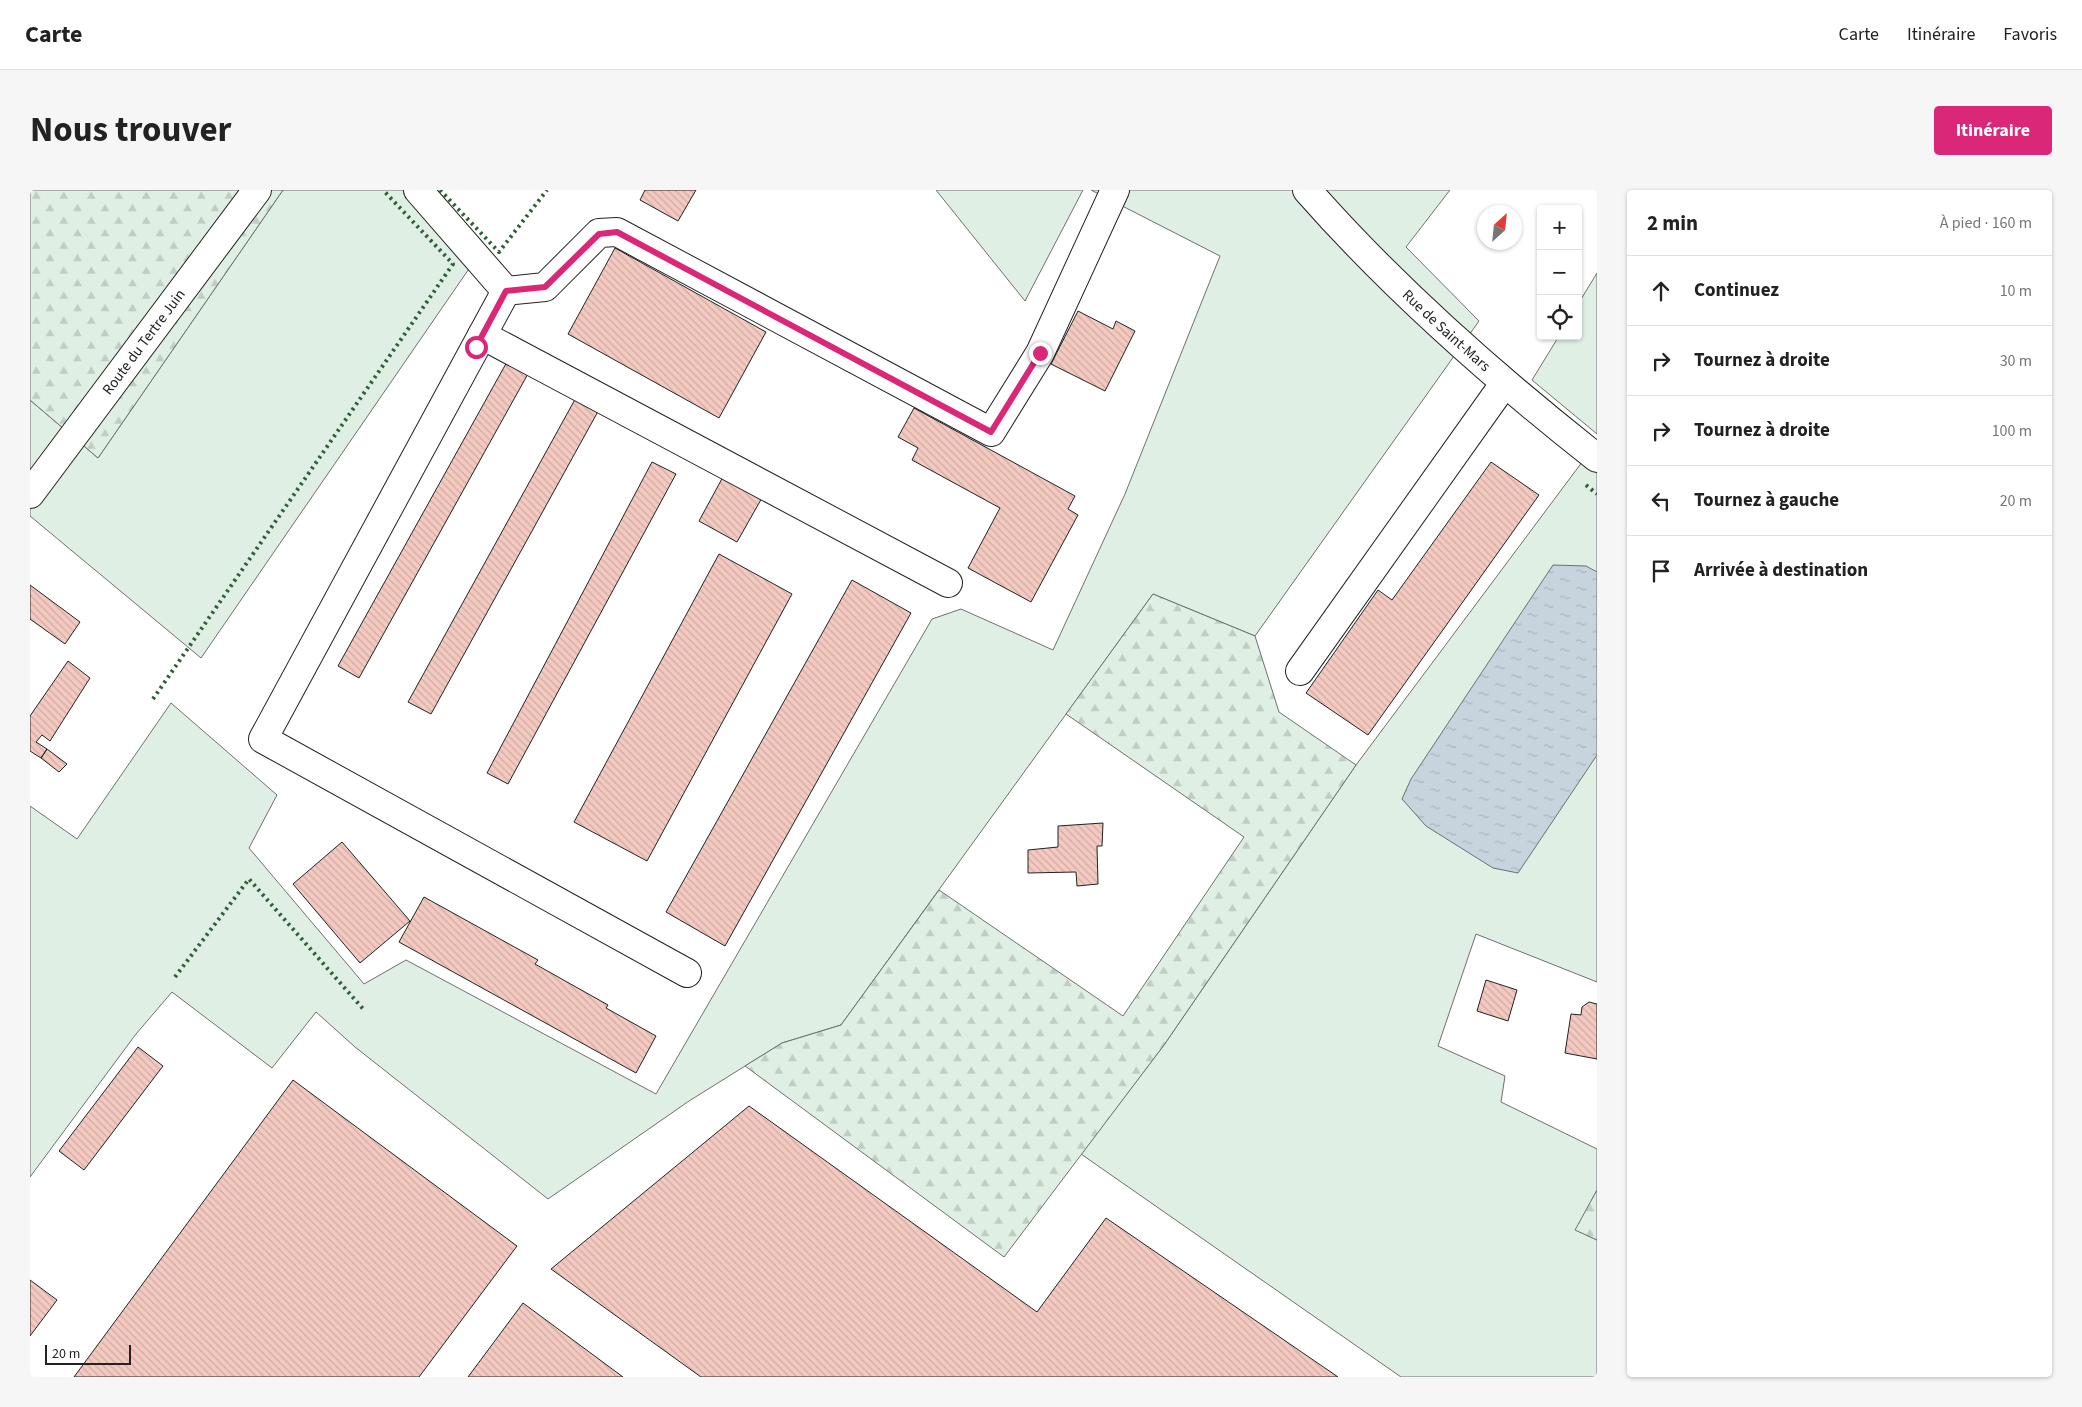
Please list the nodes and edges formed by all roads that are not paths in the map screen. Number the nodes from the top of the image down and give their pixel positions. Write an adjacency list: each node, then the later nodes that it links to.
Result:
1 (257, 190): 9 (street, Route du Tertre Juin)
2 (418, 190): 5 (street)
3 (1115, 190): 5 (street)
4 (1307, 190): 7 (street, Rue de Saint-Mars)
5 (506, 291): 6 (street)
6 (482, 335): 10 (street); 12 (street)
7 (1504, 384): 8 (street, Rue de Saint-Mars); 11 (street)
8 (1597, 458)
9 (30, 494)
10 (948, 583)
11 (1300, 670)
12 (687, 973)

